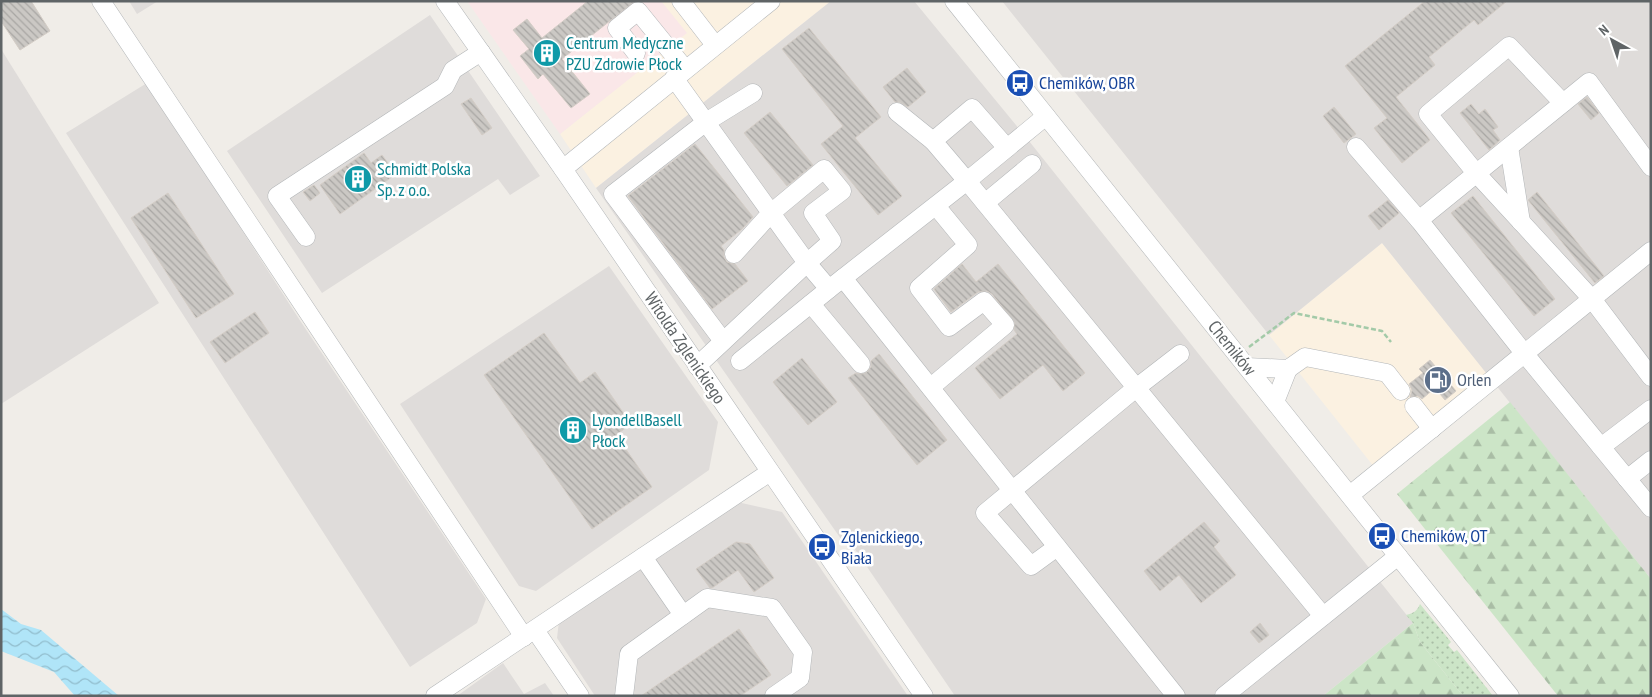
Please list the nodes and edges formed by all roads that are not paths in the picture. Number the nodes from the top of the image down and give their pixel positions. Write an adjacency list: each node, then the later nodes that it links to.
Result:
1 (101, 1): 65 (street)
2 (445, 1): 7 (street, Witolda Zglenickiego)
3 (681, 1): 6 (street)
4 (770, 1): 6 (street)
5 (954, 1): 13 (street, Chemików)
6 (716, 45): 9 (street)
7 (481, 52): 21 (street, Witolda Zglenickiego); 29 (street)
8 (636, 53): 9 (street)
9 (680, 74): 14 (street); 21 (street)
10 (753, 93): 14 (street)
11 (1563, 103): 17 (street); 20 (street); 22 (street)
12 (897, 112): 15 (street)
13 (1046, 116): 18 (street); 40 (street, Chemików)
14 (706, 122): 26 (street); 37 (street)
15 (933, 141): 18 (street); 23 (street)
16 (1356, 146): 27 (street)
17 (1509, 147): 22 (street); 28 (street)
18 (1007, 148): 23 (street)
19 (1032, 164): 24 (street)
20 (1651, 167)
21 (563, 169): 43 (street, Witolda Zglenickiego)
22 (1476, 173): 27 (street); 28 (street)
23 (967, 182): 24 (street); 25 (street)
24 (985, 203): 47 (street)
25 (936, 206): 33 (street); 46 (street)
26 (771, 214): 31 (street); 32 (street); 32 (street)
27 (1420, 220): 38 (street)
28 (1521, 222): 35 (street)
29 (306, 237)
30 (1651, 251): 35 (street)
31 (734, 254)
32 (807, 263): 34 (street); 37 (street)
33 (843, 278): 34 (street); 46 (street)
34 (829, 289): 36 (street)
35 (1592, 299): 38 (street); 45 (street)
36 (811, 304): 41 (street); 42 (street)
37 (723, 341): 43 (street)
38 (1524, 353): 52 (street); 53 (street)
39 (1180, 354): 47 (street)
40 (1246, 359): 44 (street); 49 (street, Chemików)
41 (740, 361)
42 (861, 364)
43 (697, 366): 55 (street, Witolda Zglenickiego)
44 (1288, 369): 48 (street); 49 (street)
45 (1651, 377)
46 (930, 388): 57 (street)
47 (1136, 388): 57 (street); 64 (street)
48 (1401, 391)
49 (1275, 402): 58 (street, Chemików)
50 (1414, 406): 52 (street)
51 (1651, 409): 53 (street)
52 (1432, 428): 58 (street)
53 (1601, 447): 56 (street)
54 (1651, 460): 56 (street)
55 (770, 472): 62 (street); 70 (street, Witolda Zglenickiego)
56 (1627, 479): 59 (street)
57 (1013, 491): 60 (street); 60 (street)
58 (1350, 495): 61 (street, Chemików)
59 (1651, 508)
60 (1057, 547): 71 (street)
61 (1398, 556): 64 (street); 73 (street, Chemików)
62 (643, 558): 63 (street); 65 (street)
63 (683, 615): 68 (street); 69 (street)
64 (1323, 616): 72 (street)
65 (530, 633): 66 (street); 67 (street)
66 (435, 696)
67 (580, 696)
68 (624, 696)
69 (774, 696)
70 (924, 696)
71 (1176, 696)
72 (1224, 696)
73 (1510, 696)

